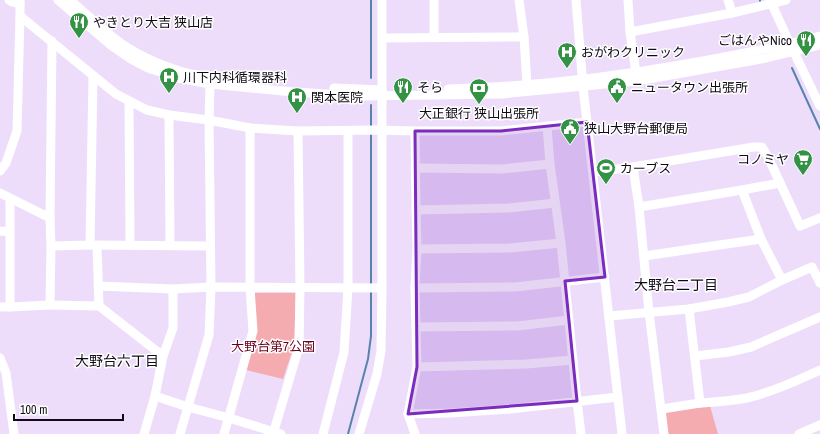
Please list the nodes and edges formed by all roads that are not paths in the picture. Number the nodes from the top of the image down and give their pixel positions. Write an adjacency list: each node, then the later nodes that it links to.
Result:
1 (10, 0): 11 (street)
2 (58, 0): 26 (street)
3 (70, 0): 28 (street)
4 (382, 0): 19 (street)
5 (434, 0): 17 (street)
6 (519, 0): 18 (street)
7 (576, 0): 25 (street)
8 (628, 0): 15 (street)
9 (728, 0): 13 (street)
10 (786, 0): 12 (street)
11 (20, 2): 14 (street)
12 (771, 2): 13 (street); 22 (street)
13 (732, 13): 15 (street)
14 (20, 16): 20 (street); 43 (street)
15 (630, 32): 23 (street)
16 (820, 36): 22 (street)
17 (434, 37): 18 (street); 19 (street)
18 (524, 37): 27 (street)
19 (382, 38): 28 (street)
20 (52, 41): 24 (street); 52 (street)
21 (820, 45): 22 (street)
22 (792, 48): 23 (street); 25 (street); 29 (street)
23 (636, 73): 25 (street)
24 (93, 76): 30 (street); 61 (street)
25 (582, 83): 27 (street); 28 (street); 33 (street)
26 (210, 84): 28 (street); 32 (street)
27 (527, 85): 28 (street)
28 (382, 93): 36 (street)
29 (819, 101)
30 (129, 102): 31 (street); 58 (street)
31 (169, 115): 32 (street); 59 (street)
32 (209, 120): 35 (street); 62 (street)
33 (587, 122): 34 (street); 44 (street)
34 (547, 126): 38 (street); 40 (street)
35 (250, 128): 39 (street); 72 (street)
36 (374, 130): 37 (street); 38 (street); 75 (street)
37 (348, 131): 39 (street); 74 (street)
38 (415, 131): 42 (street)
39 (298, 132): 73 (street)
40 (550, 164): 42 (street); 49 (street)
41 (633, 167): 44 (street); 45 (street); 50 (street)
42 (415, 168): 51 (street)
43 (0, 171)
44 (593, 172): 66 (street)
45 (780, 183): 46 (street); 53 (street)
46 (742, 190): 50 (street); 56 (street)
47 (0, 193): 48 (street)
48 (10, 199): 52 (street); 55 (street)
49 (555, 203): 51 (street); 57 (street)
50 (639, 207): 64 (street)
51 (416, 210): 63 (street)
52 (50, 218): 60 (street)
53 (820, 218)
54 (0, 231): 55 (street)
55 (10, 232): 79 (street)
56 (761, 239): 64 (street); 67 (street)
57 (561, 243): 63 (street); 68 (street)
58 (130, 245): 59 (street); 61 (street)
59 (170, 245): 62 (street)
60 (51, 246): 61 (street); 78 (street)
61 (94, 246): 70 (street)
62 (210, 246): 71 (street)
63 (417, 249): 76 (street)
64 (644, 256): 83 (street)
65 (816, 265): 67 (street); 69 (street)
66 (605, 277): 68 (street); 84 (street)
67 (782, 280): 82 (street)
68 (565, 281): 76 (street); 86 (street)
69 (820, 283)
70 (98, 286): 77 (street); 80 (street)
71 (211, 287): 72 (street); 77 (street); 98 (street)
72 (250, 288): 73 (street); 101 (street)
73 (300, 288): 74 (street); 103 (street)
74 (348, 288): 75 (street); 108 (street)
75 (375, 288): 109 (street)
76 (415, 288): 87 (street)
77 (173, 289): 88 (street)
78 (50, 305): 79 (street); 80 (street)
79 (10, 306): 81 (street)
80 (99, 306): 88 (street)
81 (0, 307)
82 (689, 309): 83 (street); 89 (street)
83 (649, 312): 84 (street); 99 (street)
84 (609, 316): 95 (street)
85 (820, 317): 89 (street)
86 (569, 320): 87 (street); 91 (street)
87 (416, 327): 92 (street)
88 (163, 356): 94 (street)
89 (695, 356): 97 (street)
90 (0, 358): 104 (street)
91 (573, 360): 92 (street); 96 (street)
92 (416, 367): 100 (street)
93 (820, 370): 97 (street)
94 (155, 396): 98 (street); 105 (street)
95 (618, 398): 96 (street); 112 (street)
96 (577, 401): 100 (street); 111 (street)
97 (700, 403): 99 (street)
98 (188, 407): 101 (street); 106 (street)
99 (662, 409): 113 (street)
100 (408, 414): 110 (street)
101 (229, 418): 103 (street); 107 (street)
102 (820, 425): 114 (street)
103 (276, 433)
104 (14, 434)
105 (144, 434)
106 (180, 434)
107 (224, 434)
108 (323, 434)
109 (360, 434)
110 (415, 434)
111 (581, 434)
112 (622, 434)
113 (664, 434)
114 (799, 434)

